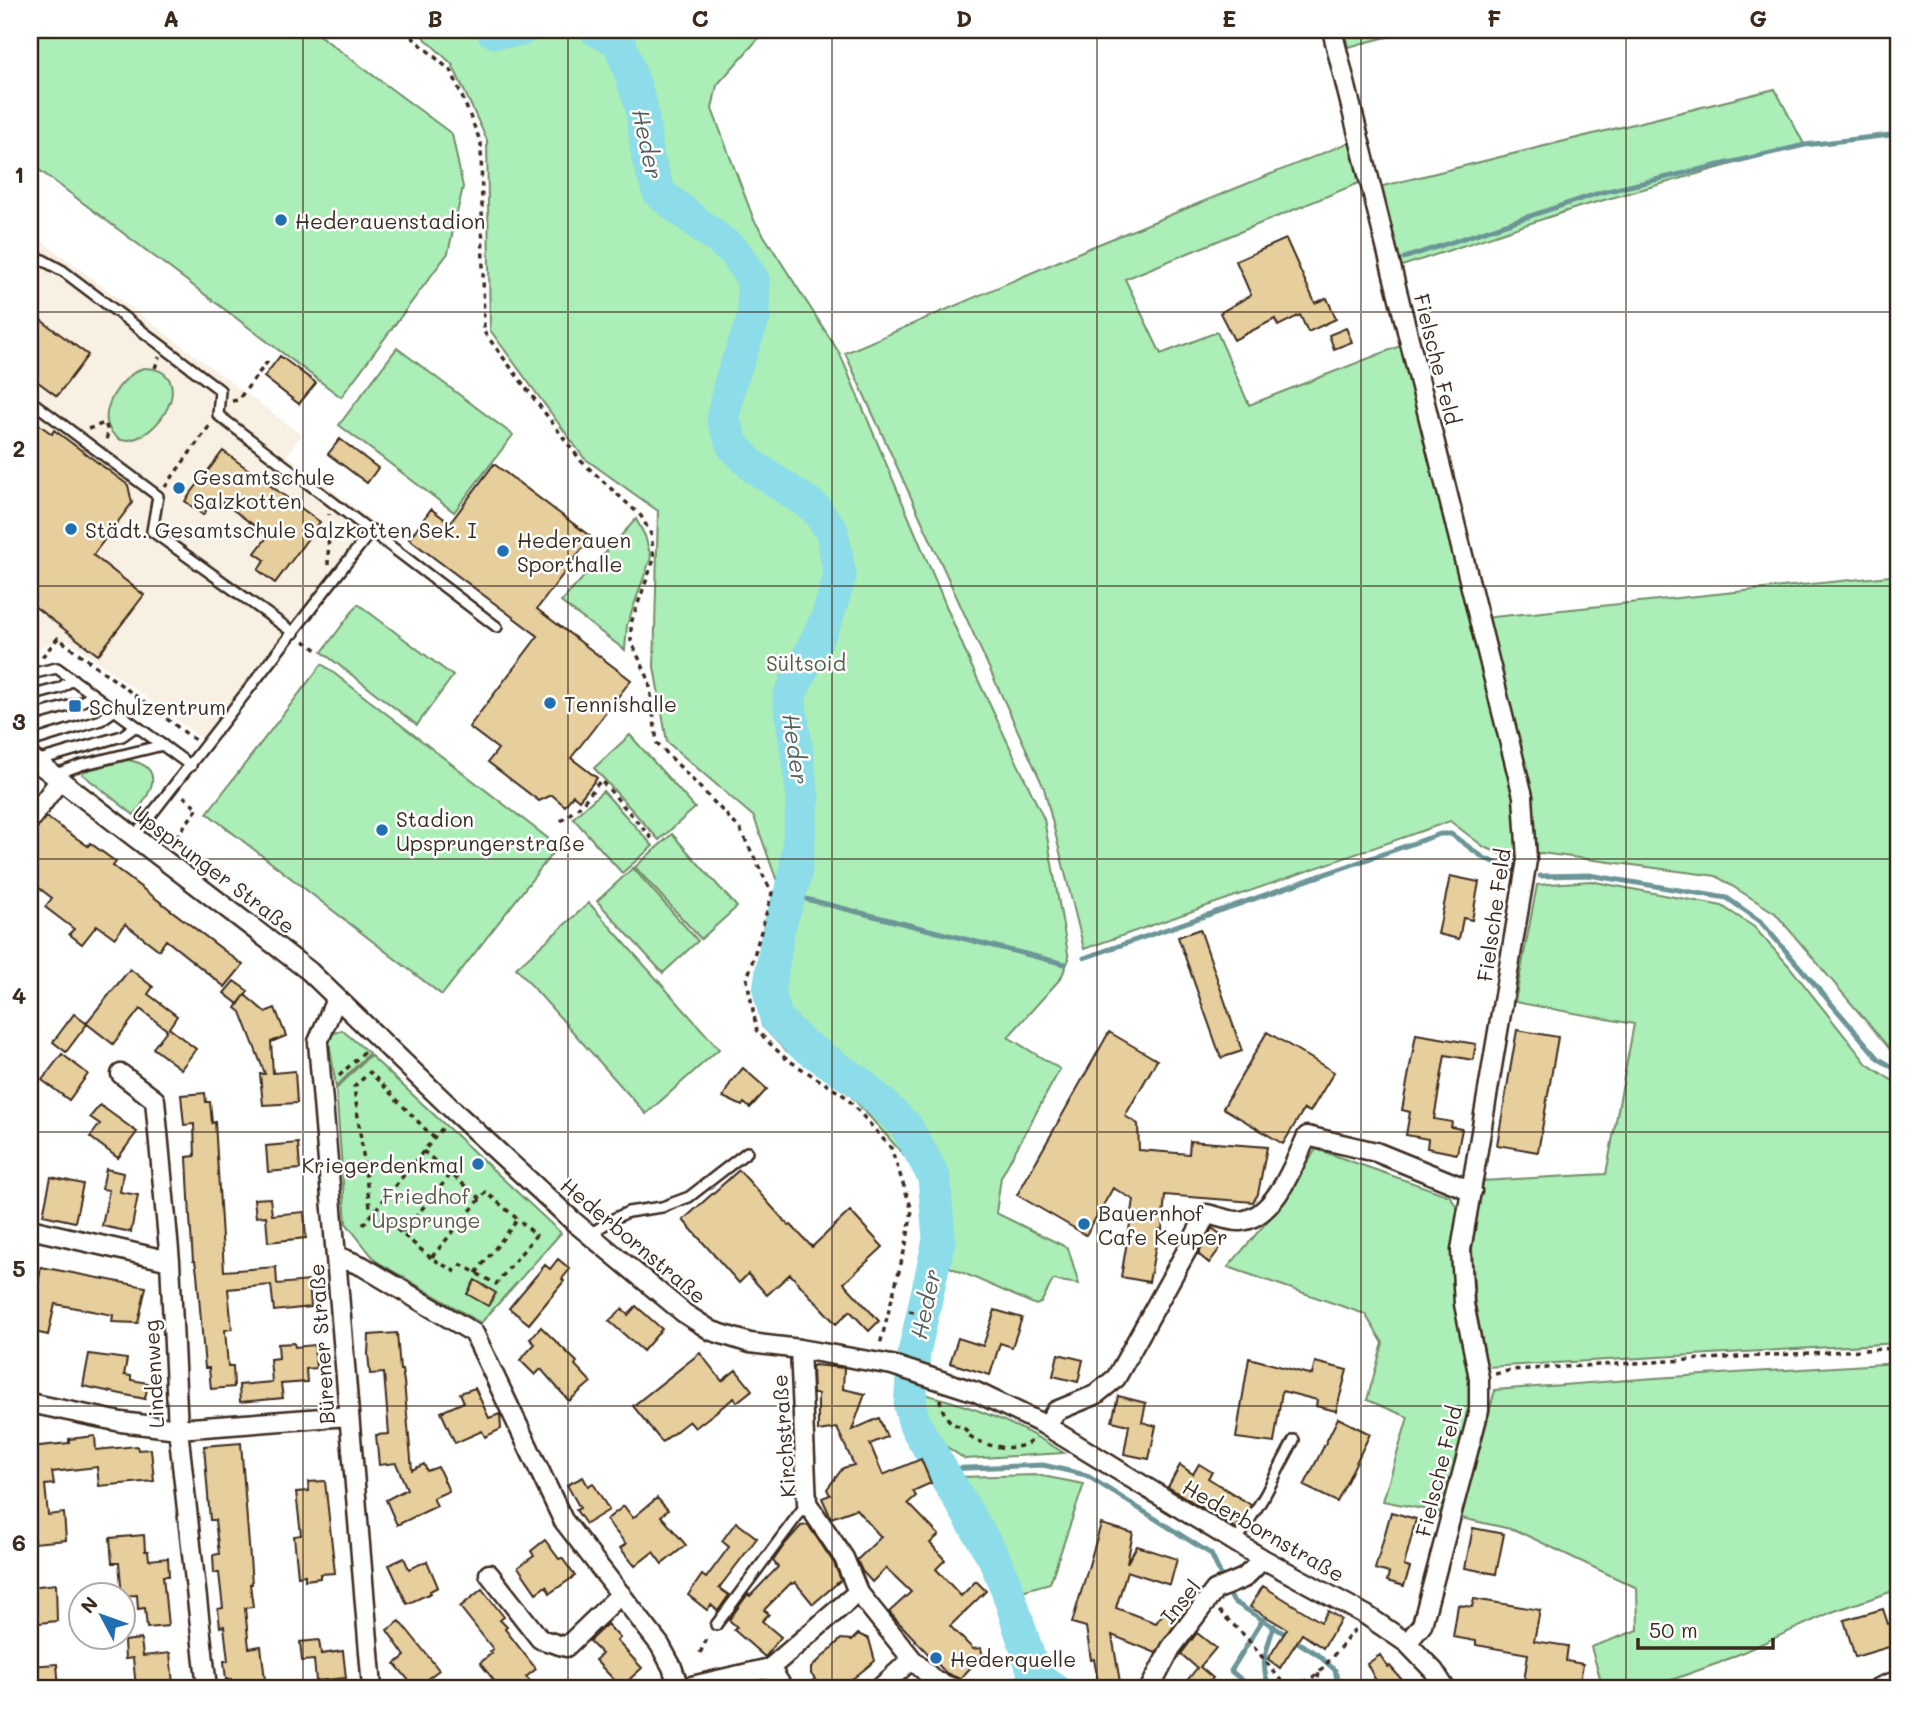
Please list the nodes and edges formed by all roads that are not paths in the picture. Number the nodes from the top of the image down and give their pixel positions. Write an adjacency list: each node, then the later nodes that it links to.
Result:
1 (1332, 30): 24 (street, Fielsche Feld)
2 (30, 253): 4 (lane)
3 (30, 403): 6 (lane)
4 (372, 530): 5 (lane); 6 (lane)
5 (497, 627)
6 (294, 633): 17 (lane)
7 (30, 674): 8 (lane)
8 (73, 680): 9 (lane); 10 (lane)
9 (94, 695): 11 (lane); 12 (lane)
10 (30, 696)
11 (115, 710): 13 (lane); 14 (lane)
12 (30, 717)
13 (136, 726): 15 (lane); 16 (lane)
14 (30, 742)
15 (163, 745): 17 (lane); 18 (lane)
16 (32, 760): 18 (street, Upsprunger Straße)
17 (191, 766): 20 (lane)
18 (56, 778): 19 (street); 20 (street, Upsprunger Straße)
19 (30, 820)
20 (134, 837): 21 (street, Upsprunger Straße)
21 (336, 999): 26 (street, Hederbornstraße); 27 (street, Bürener Straße)
22 (121, 1074): 28 (street, Lindenweg)
23 (747, 1152): 26 (lane)
24 (1472, 1191): 32 (street); 42 (street, Fielsche Feld)
25 (30, 1229): 28 (street)
26 (590, 1234): 29 (street, Hederbornstraße)
27 (337, 1256): 31 (street, Bürener Straße); 40 (street)
28 (170, 1261): 33 (street, Lindenweg)
29 (800, 1349): 32 (street, Hederbornstraße); 35 (street, Kirchstraße)
30 (30, 1403): 33 (street)
31 (348, 1416): 33 (street); 47 (street, Bürener Straße)
32 (1044, 1425): 36 (street, Hederbornstraße)
33 (178, 1429): 46 (street, Lindenweg)
34 (1294, 1440): 36 (lane)
35 (807, 1503): 39 (street, Kirchstraße); 41 (lane)
36 (1236, 1542): 37 (street, Hederbornstraße)
37 (1263, 1559): 42 (street, Hederbornstraße); 52 (street, Insel)
38 (489, 1574): 40 (street)
39 (858, 1592): 43 (street, Kirchstraße); 44 (street)
40 (621, 1594): 48 (street)
41 (716, 1625)
42 (1407, 1643): 53 (street, Hederbornstraße)
43 (912, 1659): 50 (street); 51 (street, Kirchstraße)
44 (771, 1668): 48 (street); 49 (street)
45 (1899, 1680): 54 (street)
46 (207, 1688)
47 (372, 1688)
48 (681, 1688)
49 (783, 1688)
50 (880, 1688)
51 (953, 1688)
52 (1150, 1688)
53 (1446, 1688)
54 (1878, 1688)

